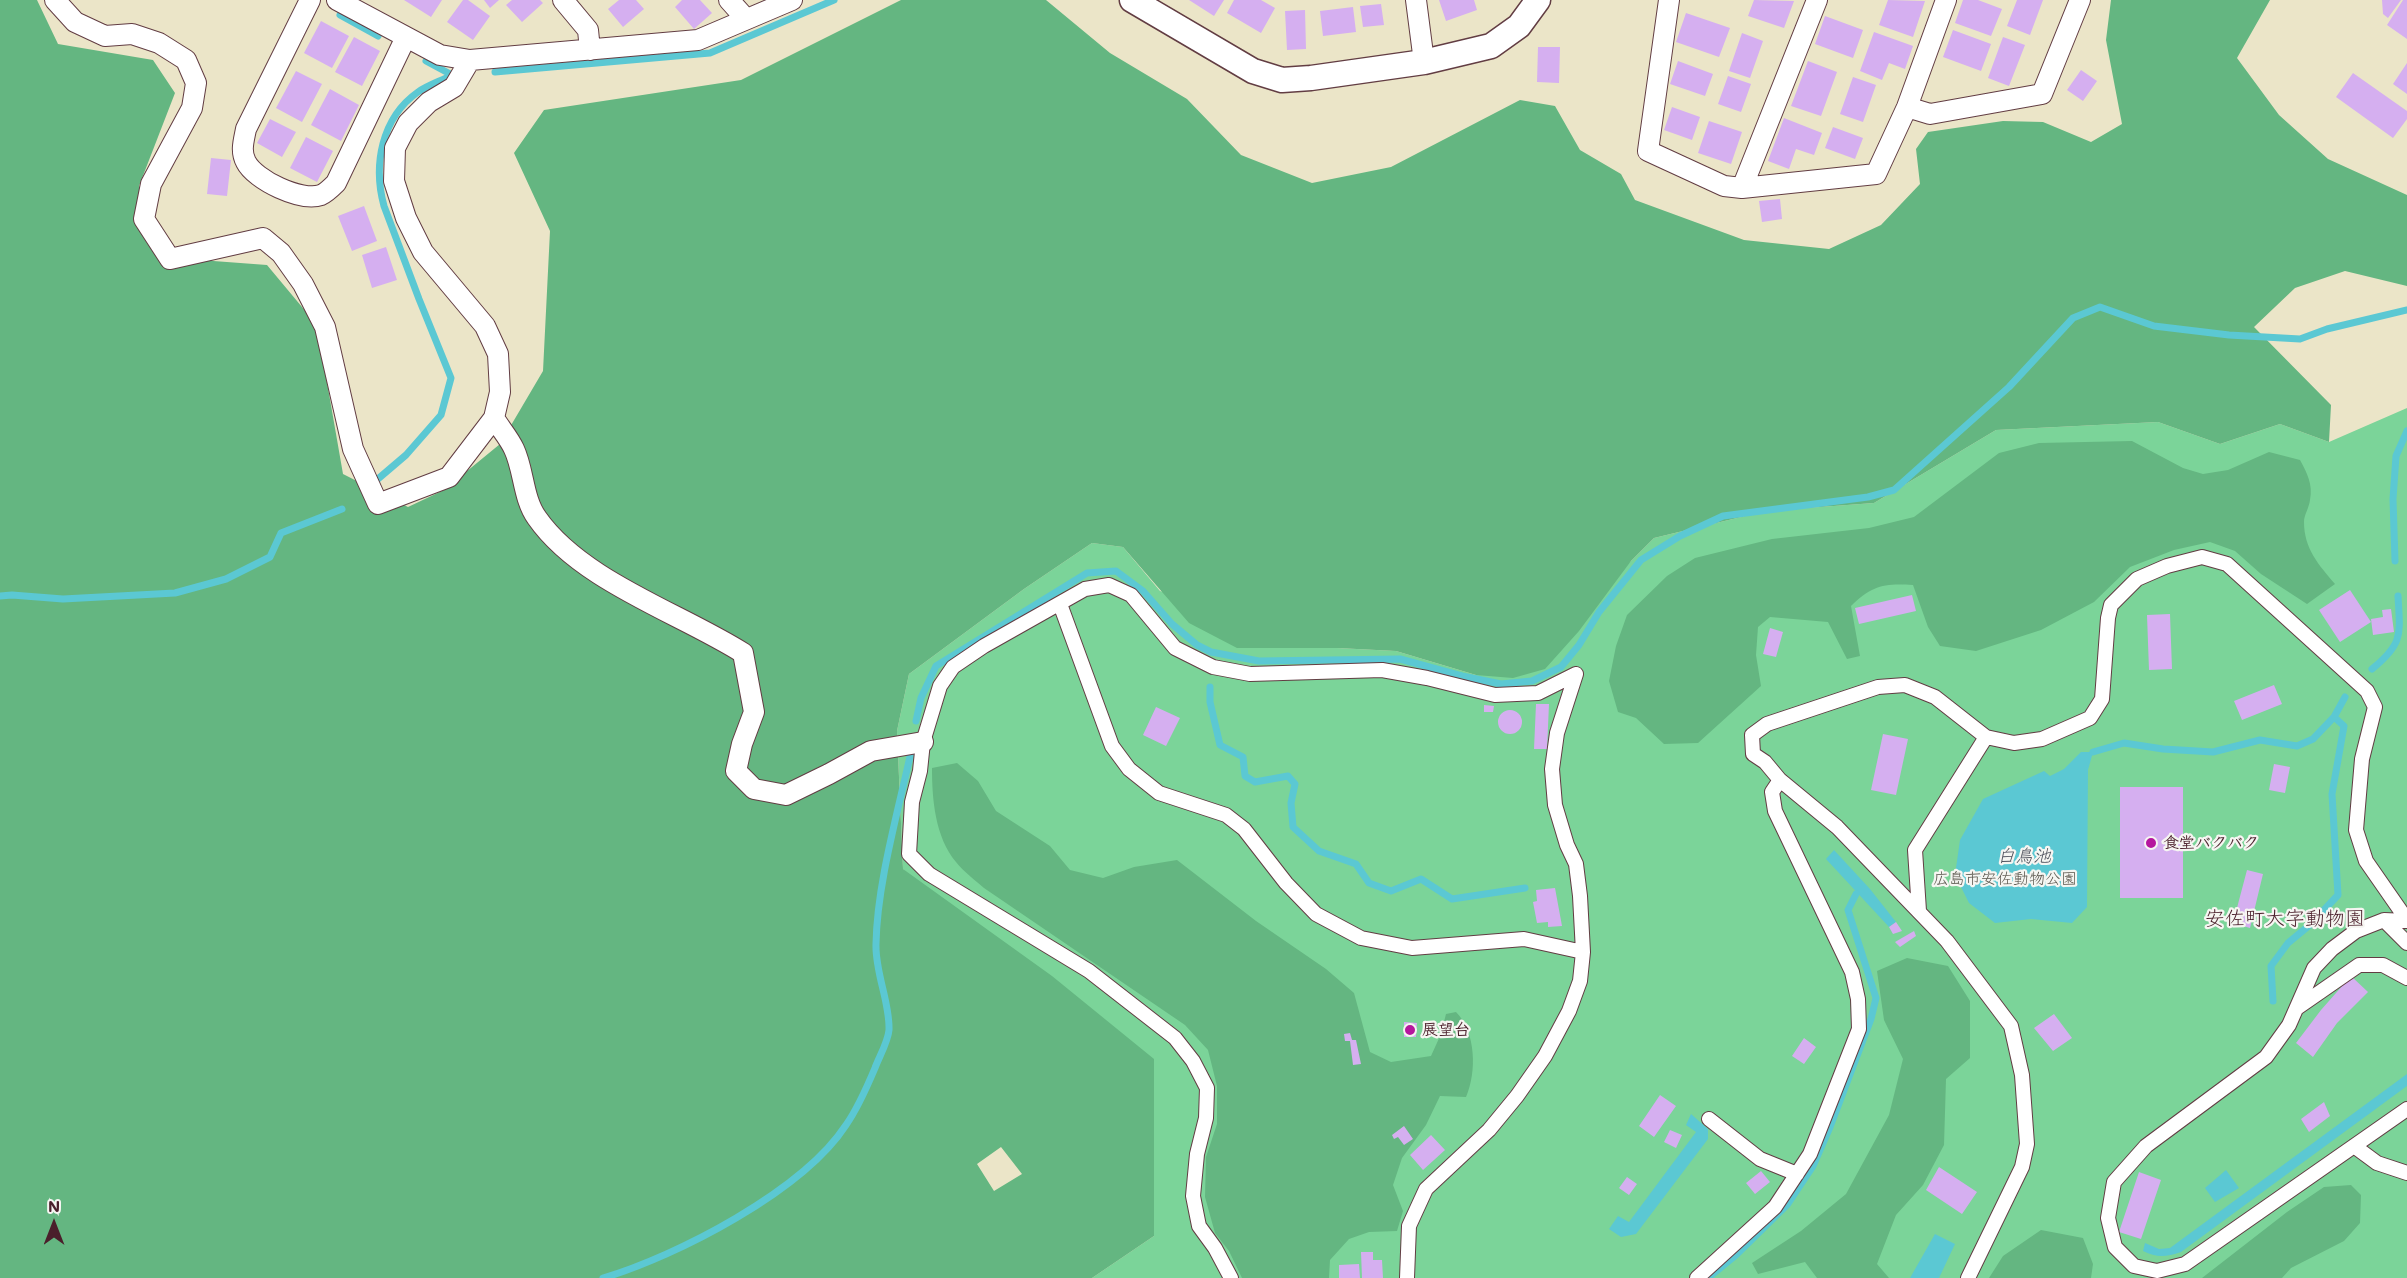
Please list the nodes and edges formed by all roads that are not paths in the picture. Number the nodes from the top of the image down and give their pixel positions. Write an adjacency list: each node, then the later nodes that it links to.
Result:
1 (55, 0): 21 (street)
2 (310, 0): 15 (street)
3 (337, 0): 15 (street)
4 (563, 0): 16 (street)
5 (729, 0): 14 (street)
6 (792, 0): 14 (street)
7 (1416, 0): 18 (street)
8 (1538, 0): 18 (street)
9 (1669, 0): 20 (street)
10 (1816, 0): 20 (street)
11 (1946, 0): 19 (street)
12 (2080, 0): 19 (street)
13 (1146, 4): 18 (street)
14 (746, 19): 16 (street)
15 (406, 37): 17 (street)
16 (590, 50): 17 (street)
17 (470, 60): 21 (street)
18 (1424, 62)
19 (1907, 107): 20 (street)
20 (1742, 188)
21 (494, 418): 24 (street)
22 (1060, 604): 24 (street); 30 (street); 30 (street)
23 (1986, 737): 25 (street); 26 (street); 28 (street)
24 (923, 742): 38 (street)
25 (1780, 780): 26 (street); 37 (street)
26 (1919, 911): 41 (street)
27 (2384, 920): 28 (street); 29 (street); 32 (street)
28 (2407, 921)
29 (2407, 943)
30 (1583, 952): 39 (street)
31 (2407, 978): 32 (street)
32 (2296, 1008): 35 (street)
33 (2407, 1109): 35 (street)
34 (1709, 1119): 37 (street)
35 (2354, 1146): 36 (street)
36 (2407, 1173)
37 (1797, 1174): 40 (street)
38 (1231, 1278)
39 (1407, 1278)
40 (1697, 1278)
41 (1968, 1278)

